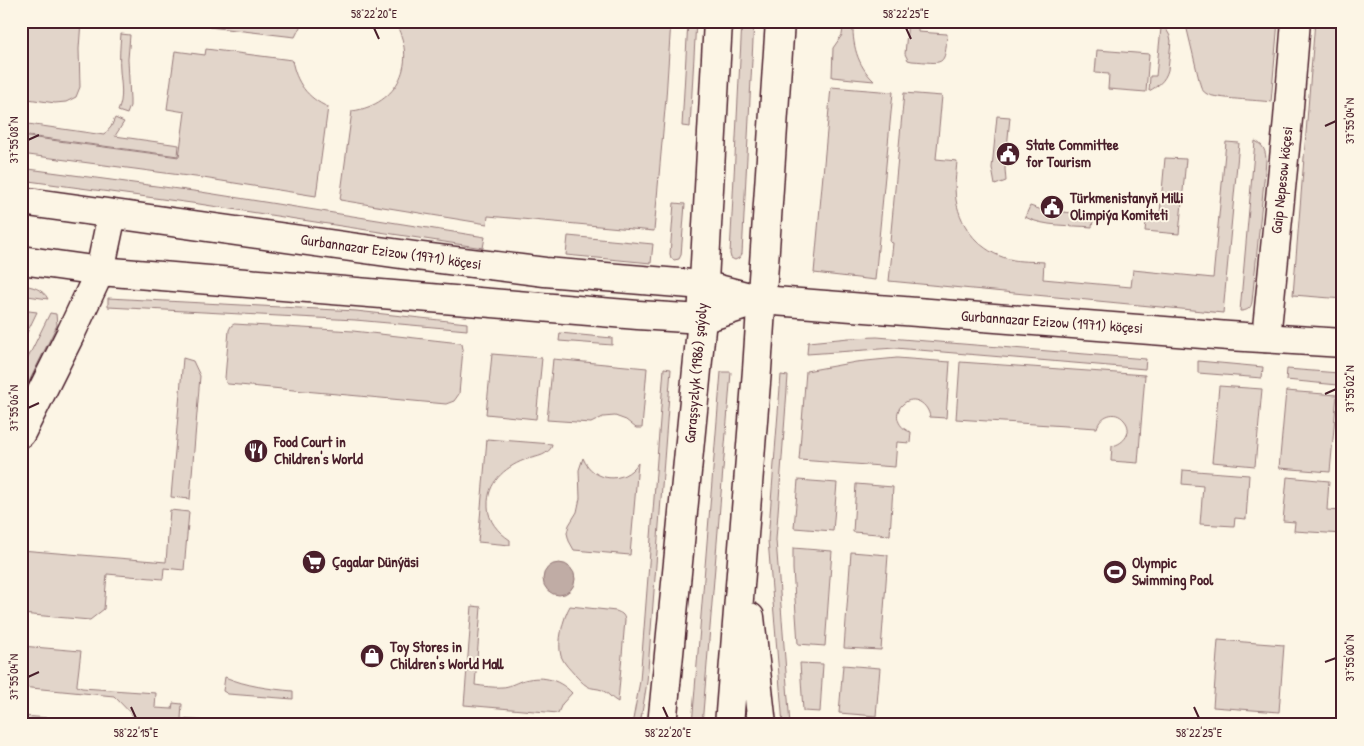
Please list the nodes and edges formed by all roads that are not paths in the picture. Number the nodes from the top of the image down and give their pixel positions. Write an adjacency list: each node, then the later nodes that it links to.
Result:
1 (718, 21): 8 (street, Garaşsyzlyk (1986) şaýoly)
2 (780, 21): 9 (street)
3 (1296, 21): 11 (street, Gaip Nepesow köçesi)
4 (21, 202): 5 (street, Gurbannazar Ezizow (1971) köçesi)
5 (112, 214): 7 (street); 8 (street, Gurbannazar Ezizow (1971) köçesi)
6 (21, 260): 7 (street, Gurbannazar Ezizow (1971) köçesi)
7 (100, 271): 10 (street, Gurbannazar Ezizow (1971) köçesi); 13 (street)
8 (703, 285): 9 (street, Gurbannazar Ezizow (1971) köçesi); 10 (street, Garaşsyzlyk (1986) şaýoly)
9 (761, 300): 10 (street, Gurbannazar Ezizow (1971) köçesi); 11 (street, Gurbannazar Ezizow (1971) köçesi); 14 (street)
10 (702, 319): 15 (street, Garaşsyzlyk (1986) şaýoly)
11 (1266, 338): 12 (street, Gurbannazar Ezizow (1971) köçesi)
12 (1343, 343)
13 (21, 433)
14 (743, 557): 16 (street); 17 (street)
15 (662, 725)
16 (729, 725)
17 (762, 725)

